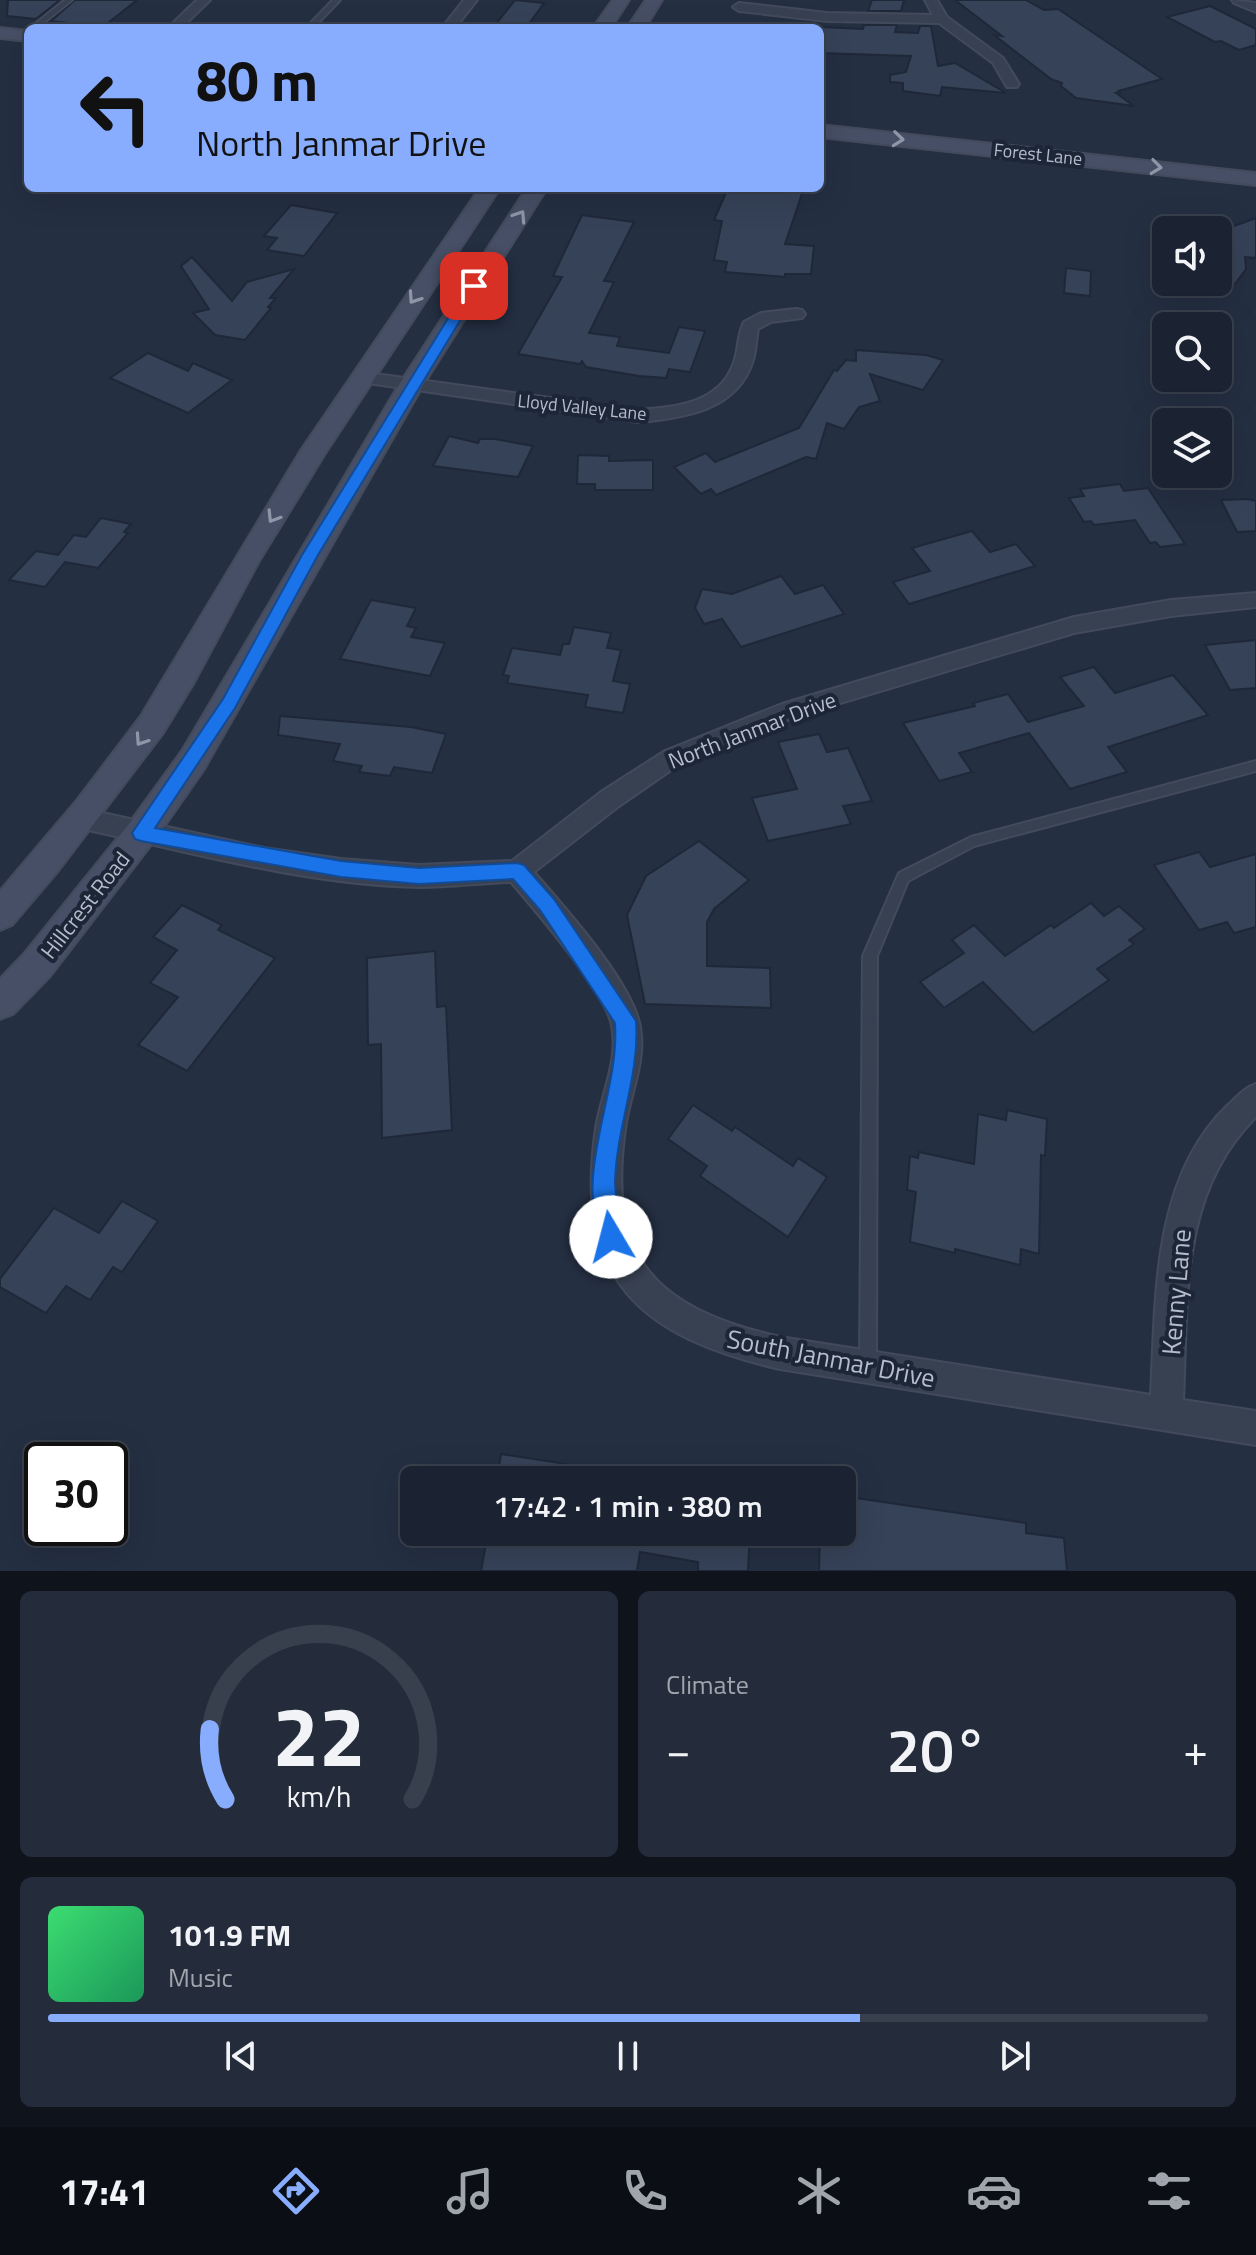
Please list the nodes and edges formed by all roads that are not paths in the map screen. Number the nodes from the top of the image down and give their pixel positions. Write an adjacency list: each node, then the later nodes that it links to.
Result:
1 (69, 0): 12 (lane)
2 (204, 0): 13 (street)
3 (337, 0): 14 (lane)
4 (471, 0): 15 (street)
5 (621, 0): 16 (main road)
6 (654, 0): 17 (main road)
7 (931, 0): 11 (street)
8 (1238, 0): 10 (street)
9 (739, 7): 11 (street)
10 (1256, 8)
11 (942, 19): 20 (street)
12 (39, 24)
13 (178, 24)
14 (313, 24)
15 (451, 24)
16 (605, 24)
17 (639, 24)
18 (0, 33): 19 (main road)
19 (24, 33)
20 (1012, 84)
21 (824, 131): 23 (main road, Forest Lane, one-way to 23)
22 (1097, 139): 23 (main road)
23 (1097, 160): 24 (main road, Forest Lane, one-way to 24)
24 (1256, 179)
25 (487, 192): 28 (main road, one-way to 28)
26 (534, 192): 29 (main road, Hillcrest Road, one-way to 26)
27 (796, 314): 29 (street, Lloyd Valley Lane)
28 (361, 377): 29 (street, Lloyd Valley Lane); 32 (main road, one-way to 32)
29 (411, 385): 33 (main road, Hillcrest Road)
30 (1256, 600): 34 (street, North Janmar Drive)
31 (1256, 766): 38 (lane)
32 (84, 819): 33 (street); 35 (main road)
33 (141, 833): 34 (street); 36 (main road, Hillcrest Road)
34 (517, 871): 38 (street, South Janmar Drive)
35 (0, 915)
36 (0, 1003)
37 (1256, 1097): 39 (street, Kenny Lane)
38 (868, 1367): 39 (street, South Janmar Drive)
39 (1166, 1415): 40 (street, South Janmar Drive)
40 (1256, 1428)

